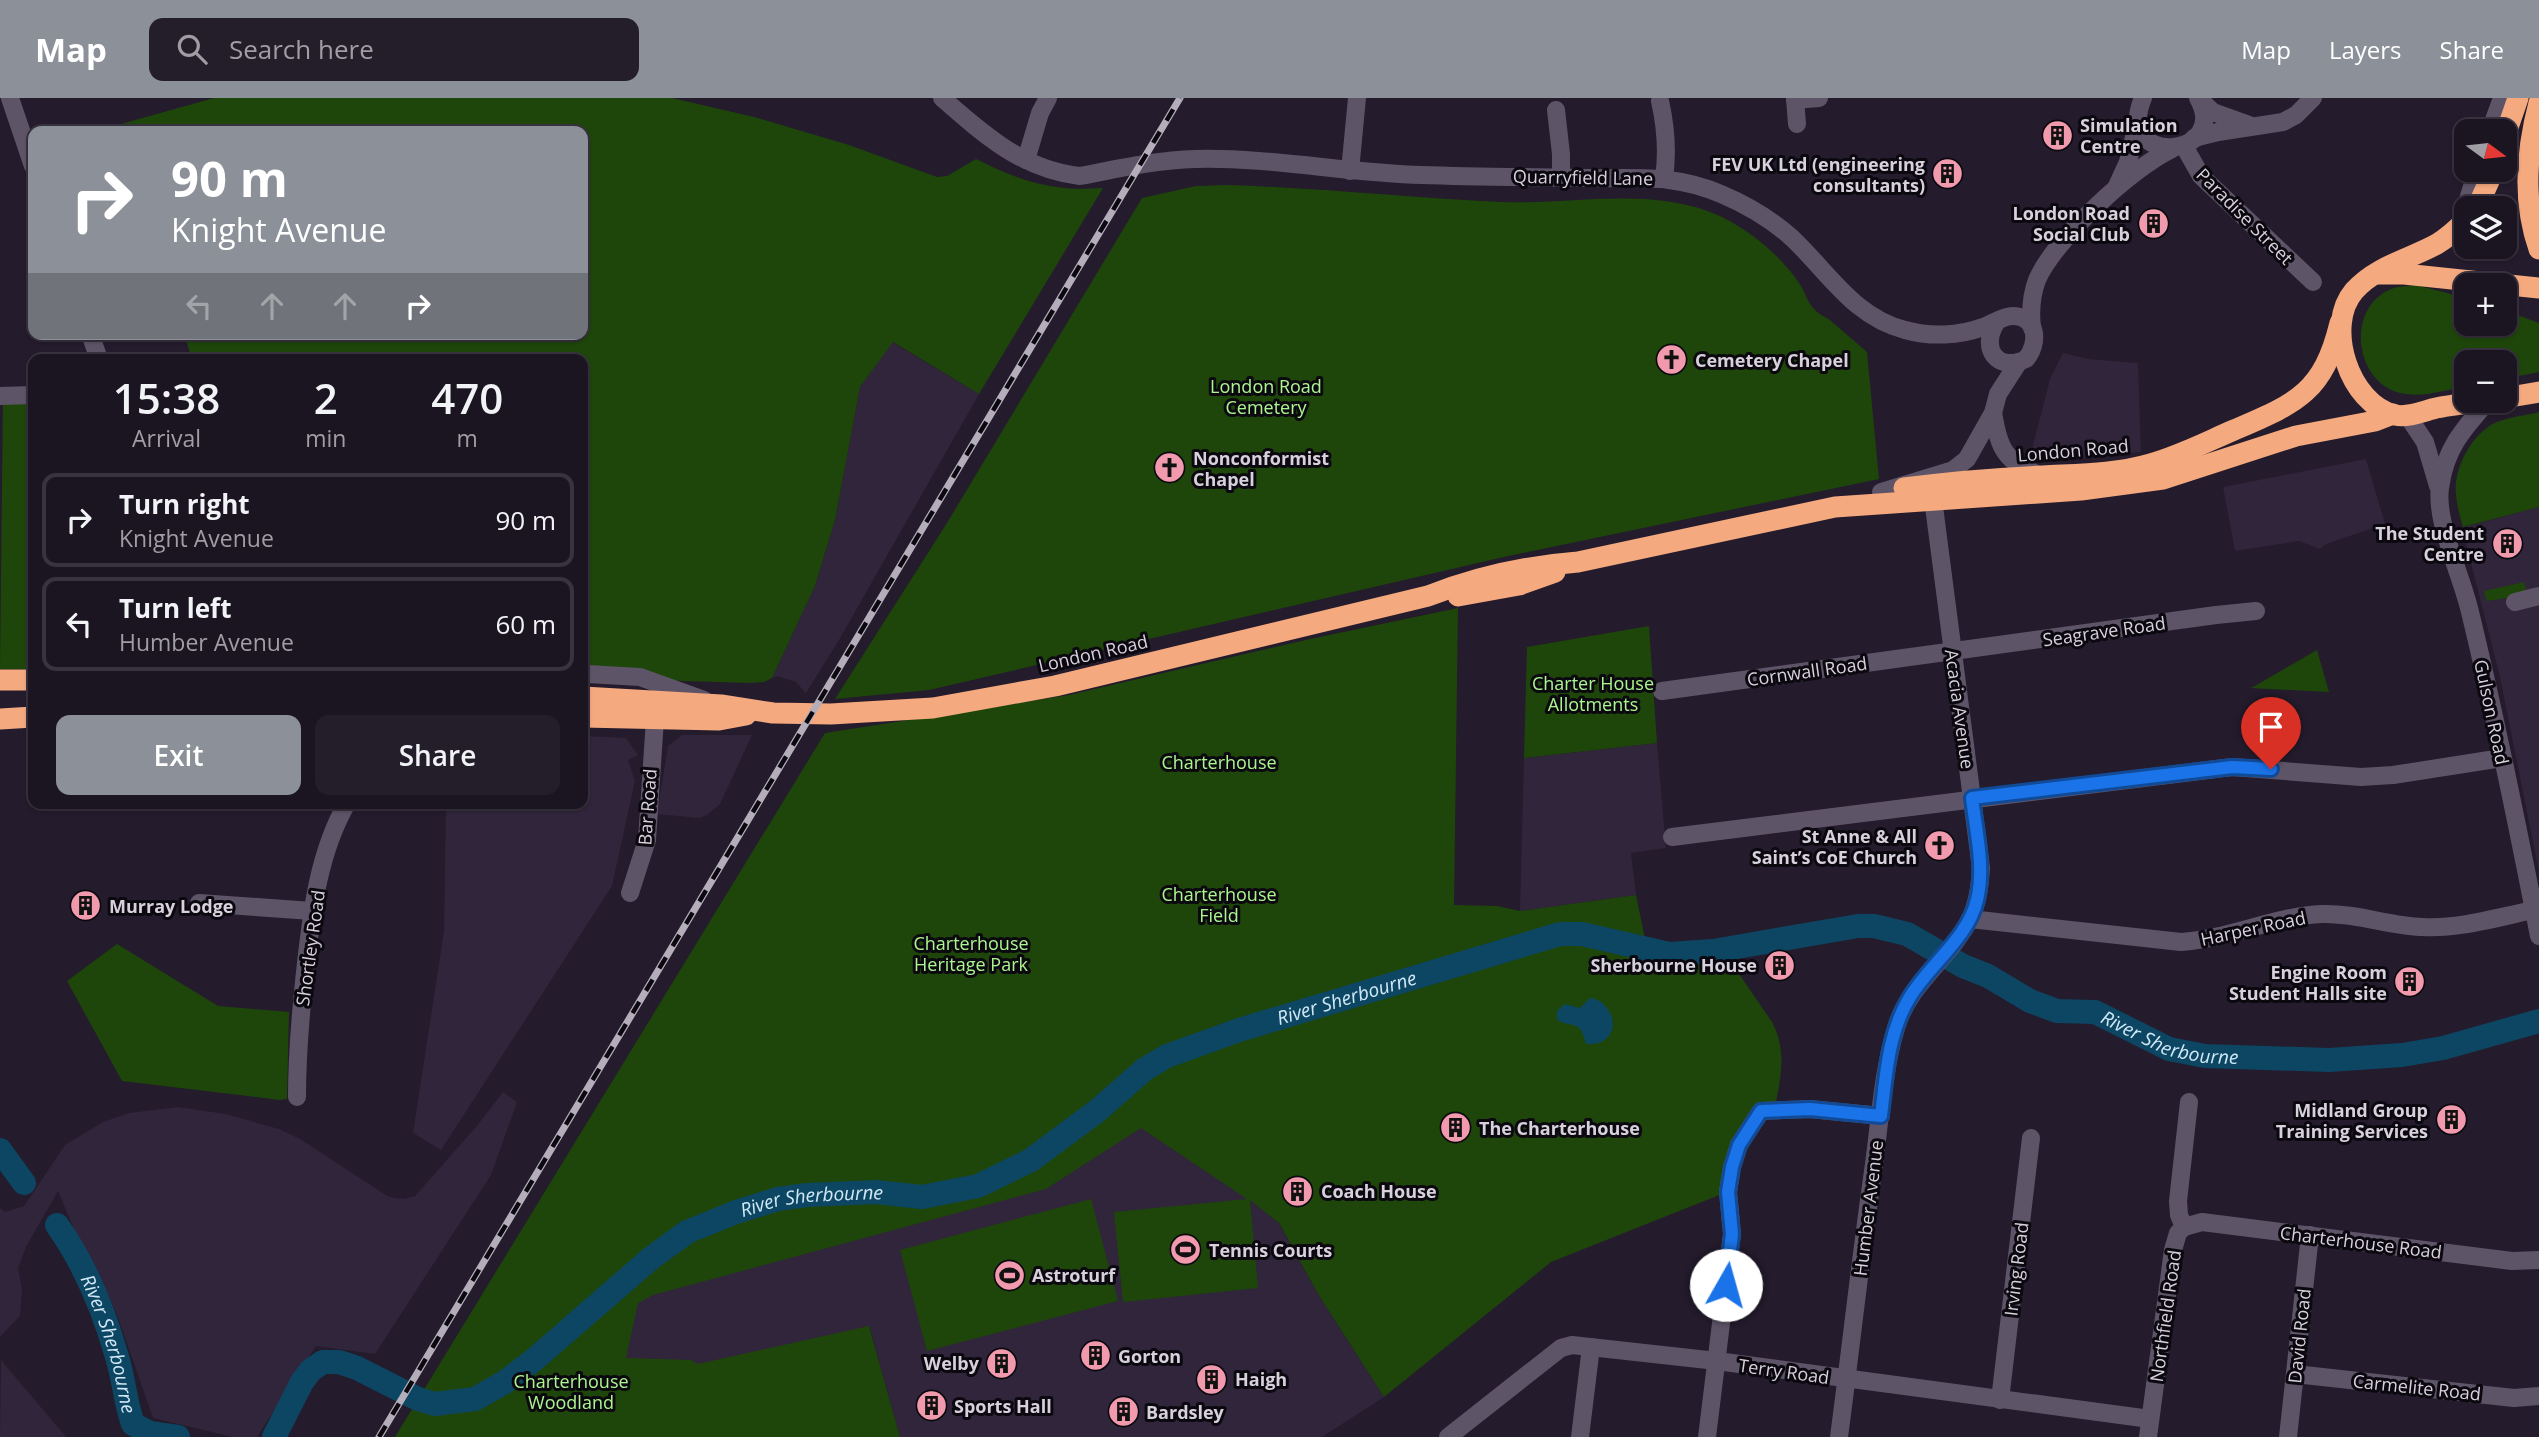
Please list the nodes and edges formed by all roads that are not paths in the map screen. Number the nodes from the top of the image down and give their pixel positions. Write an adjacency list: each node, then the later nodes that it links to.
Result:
1 (10, 98): 20 (street)
2 (942, 98): 21 (street, Quarryfield Lane)
3 (1048, 98): 21 (street)
4 (1357, 98): 22 (street)
5 (1819, 98): 9 (street)
6 (2313, 98): 18 (street)
7 (2502, 98): 15 (street)
8 (2518, 98): 16 (highway)
9 (1795, 99): 17 (street)
10 (2199, 99): 18 (street); 19 (street)
11 (1660, 101): 24 (street)
12 (2539, 103): 27 (highway)
13 (2139, 106): 19 (street); 25 (street)
14 (1556, 110): 23 (street)
15 (2494, 119)
16 (2511, 119)
17 (1797, 124)
18 (2256, 127): 19 (street)
19 (2183, 144): 25 (street); 30 (street, Paradise Street)
20 (28, 151)
21 (1026, 160): 22 (street, Quarryfield Lane)
22 (1350, 171): 23 (street, Quarryfield Lane)
23 (1560, 178): 24 (street, Quarryfield Lane)
24 (1664, 178): 35 (street, Quarryfield Lane)
25 (2113, 192): 29 (street)
26 (2454, 230): 28 (highway, London Road)
27 (2539, 249)
28 (2376, 274): 31 (highway); 33 (highway, London Road)
29 (2039, 277): 32 (street); 34 (street)
30 (2313, 282)
31 (2539, 288)
32 (1999, 320): 34 (street); 35 (street, Quarryfield Lane); 36 (street)
33 (2340, 323): 46 (highway); 47 (highway, London Road)
34 (2032, 328): 37 (street)
35 (1944, 335): 36 (street, Quarryfield Lane)
36 (1994, 356): 37 (street); 40 (street)
37 (2018, 363): 40 (street)
38 (2539, 392): 42 (highway)
39 (28, 394): 41 (street)
40 (1998, 394): 44 (street)
41 (0, 396)
42 (2517, 396)
43 (2454, 406): 46 (highway, London Road)
44 (1993, 413): 47 (street); 49 (street)
45 (2477, 413): 48 (street, Gulson Road)
46 (2400, 414): 48 (street, Gulson Road); 50 (highway, London Road)
47 (2041, 476): 49 (highway, London Road)
48 (2439, 489): 67 (street, Gulson Road)
49 (1881, 492): 51 (highway, London Road)
50 (1933, 499): 51 (highway, London Road); 55 (street, Acacia Avenue)
51 (1835, 508): 62 (highway, London Road)
52 (2539, 596): 53 (street)
53 (2515, 602)
54 (2256, 611): 55 (street, Seagrave Road)
55 (1952, 652): 59 (street, Cornwall Road); 68 (street, Acacia Avenue)
56 (588, 674): 61 (street, London Road)
57 (0, 680): 58 (highway)
58 (28, 680)
59 (1662, 691)
60 (588, 697): 61 (highway, London Road)
61 (721, 705): 62 (highway, London Road)
62 (762, 712): 66 (highway, London Road)
63 (588, 717): 66 (highway, London Road)
64 (28, 718): 65 (highway)
65 (0, 719)
66 (654, 719): 71 (street, Bar Road)
67 (2502, 758): 68 (street); 73 (street, Gulson Road)
68 (1972, 798): 70 (street); 75 (street, Acacia Avenue)
69 (344, 809): 74 (street, Shortley Road)
70 (1672, 837)
71 (630, 893)
72 (200, 904): 74 (street)
73 (2534, 910): 75 (street, Harper Road); 76 (street, Gulson Road)
74 (312, 911): 77 (street, Shortley Road)
75 (1970, 919): 79 (street, Humber Avenue)
76 (2539, 936)
77 (297, 1097)
78 (2189, 1102): 81 (street, Northfield Road)
79 (1881, 1116): 85 (street); 87 (street, Humber Avenue)
80 (2031, 1138): 89 (street, Irving Road)
81 (2184, 1227): 82 (street, Charterhouse Road); 90 (street, Northfield Road)
82 (2310, 1235): 83 (street, Charterhouse Road); 86 (street, David Road)
83 (2539, 1261)
84 (1591, 1346): 85 (street, Terry Road); 91 (street, Terry Road); 92 (street)
85 (1717, 1361): 87 (street, Terry Road); 93 (street)
86 (2295, 1374): 88 (street, Carmelite Road); 95 (street, David Road)
87 (1847, 1379): 89 (street, Terry Road); 94 (street, Humber Avenue)
88 (2539, 1396)
89 (2000, 1400): 90 (street, Terry Road)
90 (2149, 1428)
91 (1448, 1437)
92 (1580, 1437)
93 (1707, 1437)
94 (1839, 1437)
95 (2288, 1437)

